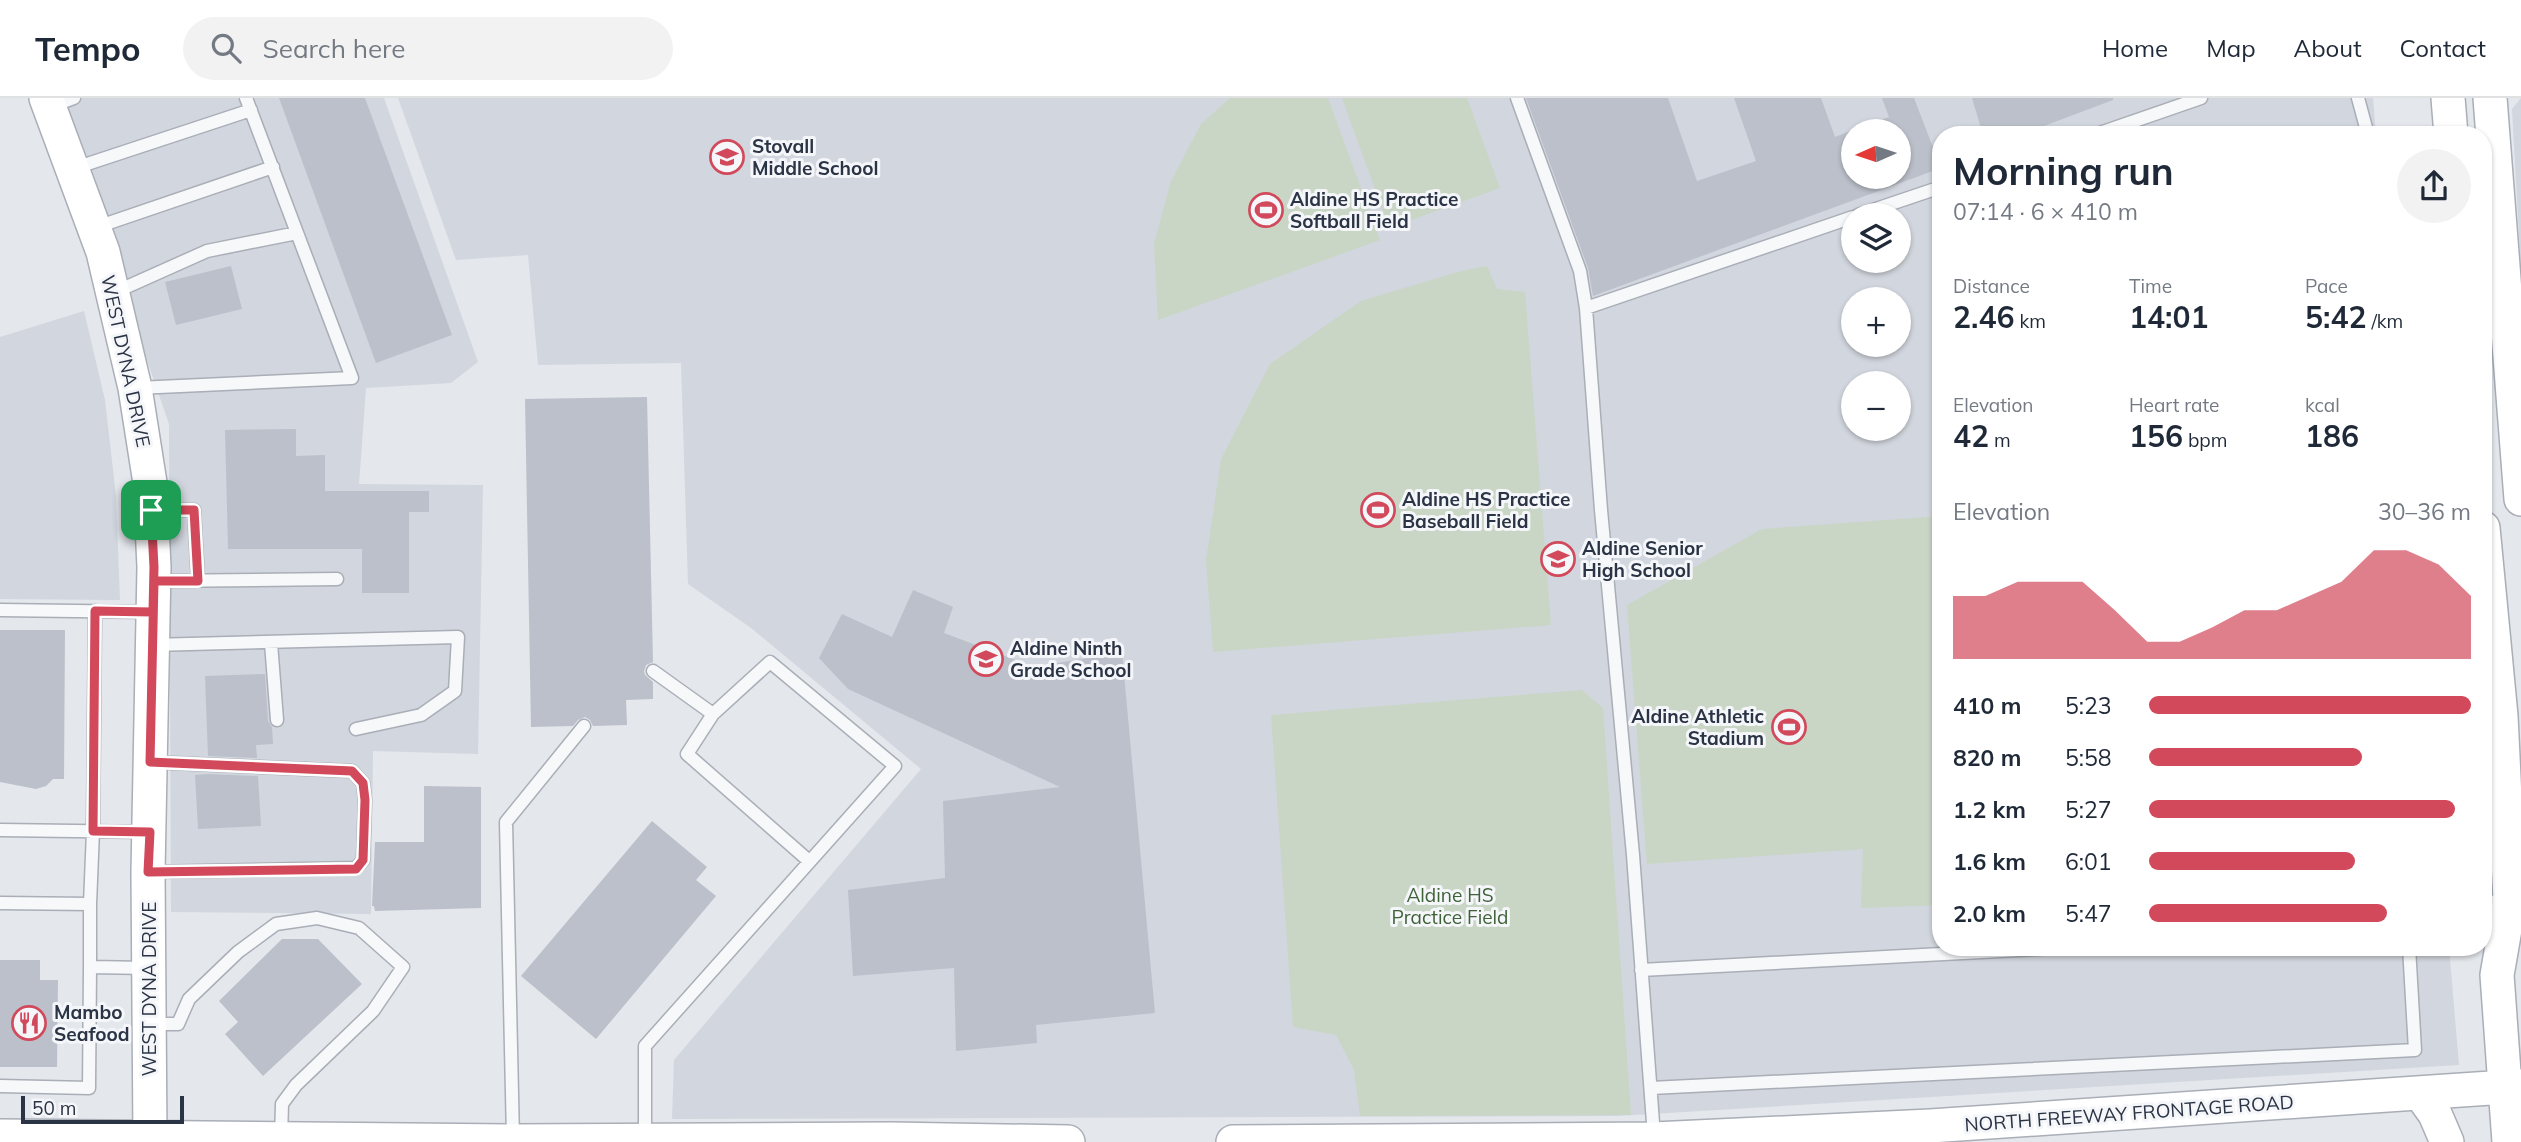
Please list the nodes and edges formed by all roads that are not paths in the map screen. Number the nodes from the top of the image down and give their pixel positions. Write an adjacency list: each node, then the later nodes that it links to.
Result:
1 (1517, 98): 19 (lane)
2 (2201, 98): 8 (lane)
3 (2358, 98): 9 (lane)
4 (2448, 98): 10 (main road)
5 (2490, 98): 20 (main road)
6 (57, 101): 12 (main road, WEST DYNA DRIVE)
7 (249, 104): 11 (lane); 12 (lane)
8 (2120, 126)
9 (2366, 126)
10 (2450, 126)
11 (273, 167): 16 (lane); 17 (lane)
12 (72, 169): 16 (main road, WEST DYNA DRIVE)
13 (1932, 190): 14 (lane)
14 (1894, 203)
15 (1841, 221): 19 (lane)
16 (94, 228): 18 (main road, WEST DYNA DRIVE)
17 (298, 233): 18 (lane); 22 (lane)
18 (113, 293): 22 (main road, WEST DYNA DRIVE)
19 (1586, 308): 52 (lane)
20 (2514, 328): 21 (main road)
21 (2517, 385): 23 (main road)
22 (135, 388): 24 (main road, WEST DYNA DRIVE)
23 (2521, 499)
24 (151, 510): 26 (lane); 28 (main road, WEST DYNA DRIVE)
25 (337, 579): 26 (lane)
26 (198, 581): 28 (lane)
27 (2492, 588): 35 (main road)
28 (153, 597): 30 (lane); 32 (main road, WEST DYNA DRIVE)
29 (0, 610): 30 (lane)
30 (95, 611): 41 (lane)
31 (271, 643): 32 (lane); 36 (lane); 38 (lane)
32 (152, 645): 39 (main road, WEST DYNA DRIVE)
33 (653, 671): 34 (lane)
34 (713, 714): 43 (lane); 43 (lane)
35 (2511, 715): 45 (main road)
36 (277, 720)
37 (584, 726): 63 (lane)
38 (356, 729)
39 (150, 762): 42 (main road, WEST DYNA DRIVE); 44 (lane)
40 (0, 830): 41 (lane)
41 (93, 831): 42 (lane); 47 (lane)
42 (150, 832): 44 (main road, WEST DYNA DRIVE)
43 (809, 861): 60 (lane)
44 (148, 872): 51 (main road, WEST DYNA DRIVE)
45 (2505, 900): 55 (main road)
46 (0, 903): 47 (lane)
47 (90, 904): 50 (lane)
48 (1932, 955): 52 (lane)
49 (2410, 956): 56 (lane)
50 (90, 967): 51 (lane); 54 (lane)
51 (149, 968): 53 (main road, WEST DYNA DRIVE)
52 (1641, 970): 56 (lane)
53 (149, 1024): 59 (main road, WEST DYNA DRIVE); 62 (lane)
54 (0, 1086)
55 (2513, 1087): 57 (main road, NORTH FREEWAY FRONTAGE ROAD); 67 (main road)
56 (1651, 1088): 61 (lane)
57 (2420, 1093): 61 (main road, NORTH FREEWAY FRONTAGE ROAD); 66 (main road)
58 (0, 1136): 59 (main road)
59 (150, 1139): 62 (main road)
60 (645, 1139): 63 (main road); 64 (main road)
61 (1654, 1139): 65 (main road, NORTH FREEWAY FRONTAGE ROAD)
62 (281, 1140): 63 (main road)
63 (513, 1141)
64 (1068, 1142)
65 (1233, 1142)
66 (2446, 1142)
67 (2509, 1142)

